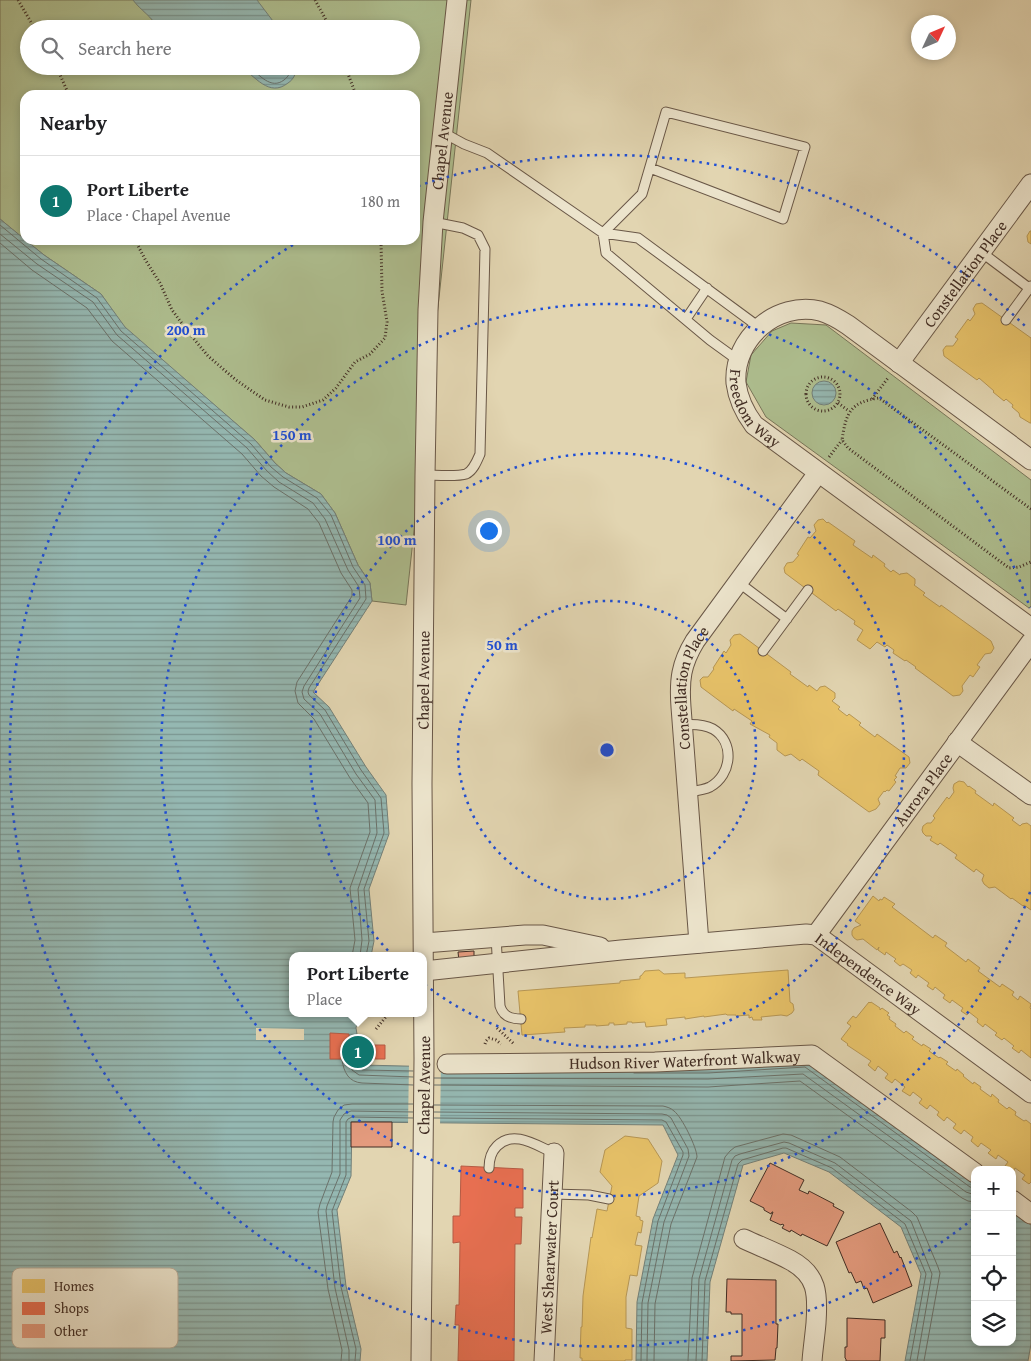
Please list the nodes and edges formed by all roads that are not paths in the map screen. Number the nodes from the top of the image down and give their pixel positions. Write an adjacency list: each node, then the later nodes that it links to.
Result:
1 (457, 0): 2 (street, Chapel Avenue)
2 (442, 132): 5 (street, Chapel Avenue); 6 (lane)
3 (650, 168): 3 (lane); 6 (lane)
4 (1031, 184): 7 (street, Constellation Place)
5 (433, 222): 17 (street, Chapel Avenue); 17 (lane)
6 (602, 233): 9 (lane); 10 (lane)
7 (981, 252): 8 (lane); 14 (street, Constellation Place)
8 (1030, 287): 11 (lane)
9 (707, 288): 10 (lane); 12 (lane)
10 (686, 319): 13 (lane)
11 (1006, 320)
12 (760, 327): 13 (street, Freedom Way); 14 (street, Freedom Way)
13 (739, 362): 16 (street, Freedom Way)
14 (899, 363): 15 (street, Freedom Way)
15 (1031, 460)
16 (818, 473): 18 (street, Constellation Place); 21 (street, Freedom Way)
17 (425, 475): 31 (street, Chapel Avenue)
18 (738, 582): 20 (lane); 24 (street, Constellation Place)
19 (808, 590): 20 (lane)
20 (787, 619): 23 (lane)
21 (1031, 628)
22 (1031, 642): 25 (street, Aurora Place)
23 (763, 651)
24 (682, 725): 26 (street, Constellation Place); 26 (lane)
25 (957, 742): 27 (street); 28 (street, Aurora Place)
26 (688, 792): 30 (street, Constellation Place)
27 (1031, 795)
28 (816, 935): 30 (street, Independence Way); 39 (street, Independence Way)
29 (496, 937): 31 (street, Independence Way); 32 (street, Independence Way); 34 (lane)
30 (699, 942): 32 (street, Independence Way)
31 (424, 943): 33 (street, Chapel Avenue)
32 (621, 950): 34 (street, Independence Way)
33 (424, 952)
34 (497, 964): 35 (street, Independence Way); 37 (lane)
35 (427, 971)
36 (424, 1017): 48 (street, Chapel Avenue)
37 (521, 1019)
38 (447, 1064): 42 (street, Hudson River Waterfront Walkway)
39 (1031, 1093)
40 (554, 1153): 41 (lane); 43 (street, West Shearwater Court)
41 (489, 1168)
42 (971, 1170)
43 (552, 1194): 44 (lane); 49 (street, West Shearwater Court)
44 (609, 1199)
45 (1016, 1203): 46 (street)
46 (1031, 1214)
47 (744, 1239): 50 (street)
48 (421, 1361)
49 (544, 1361)
50 (812, 1361)

